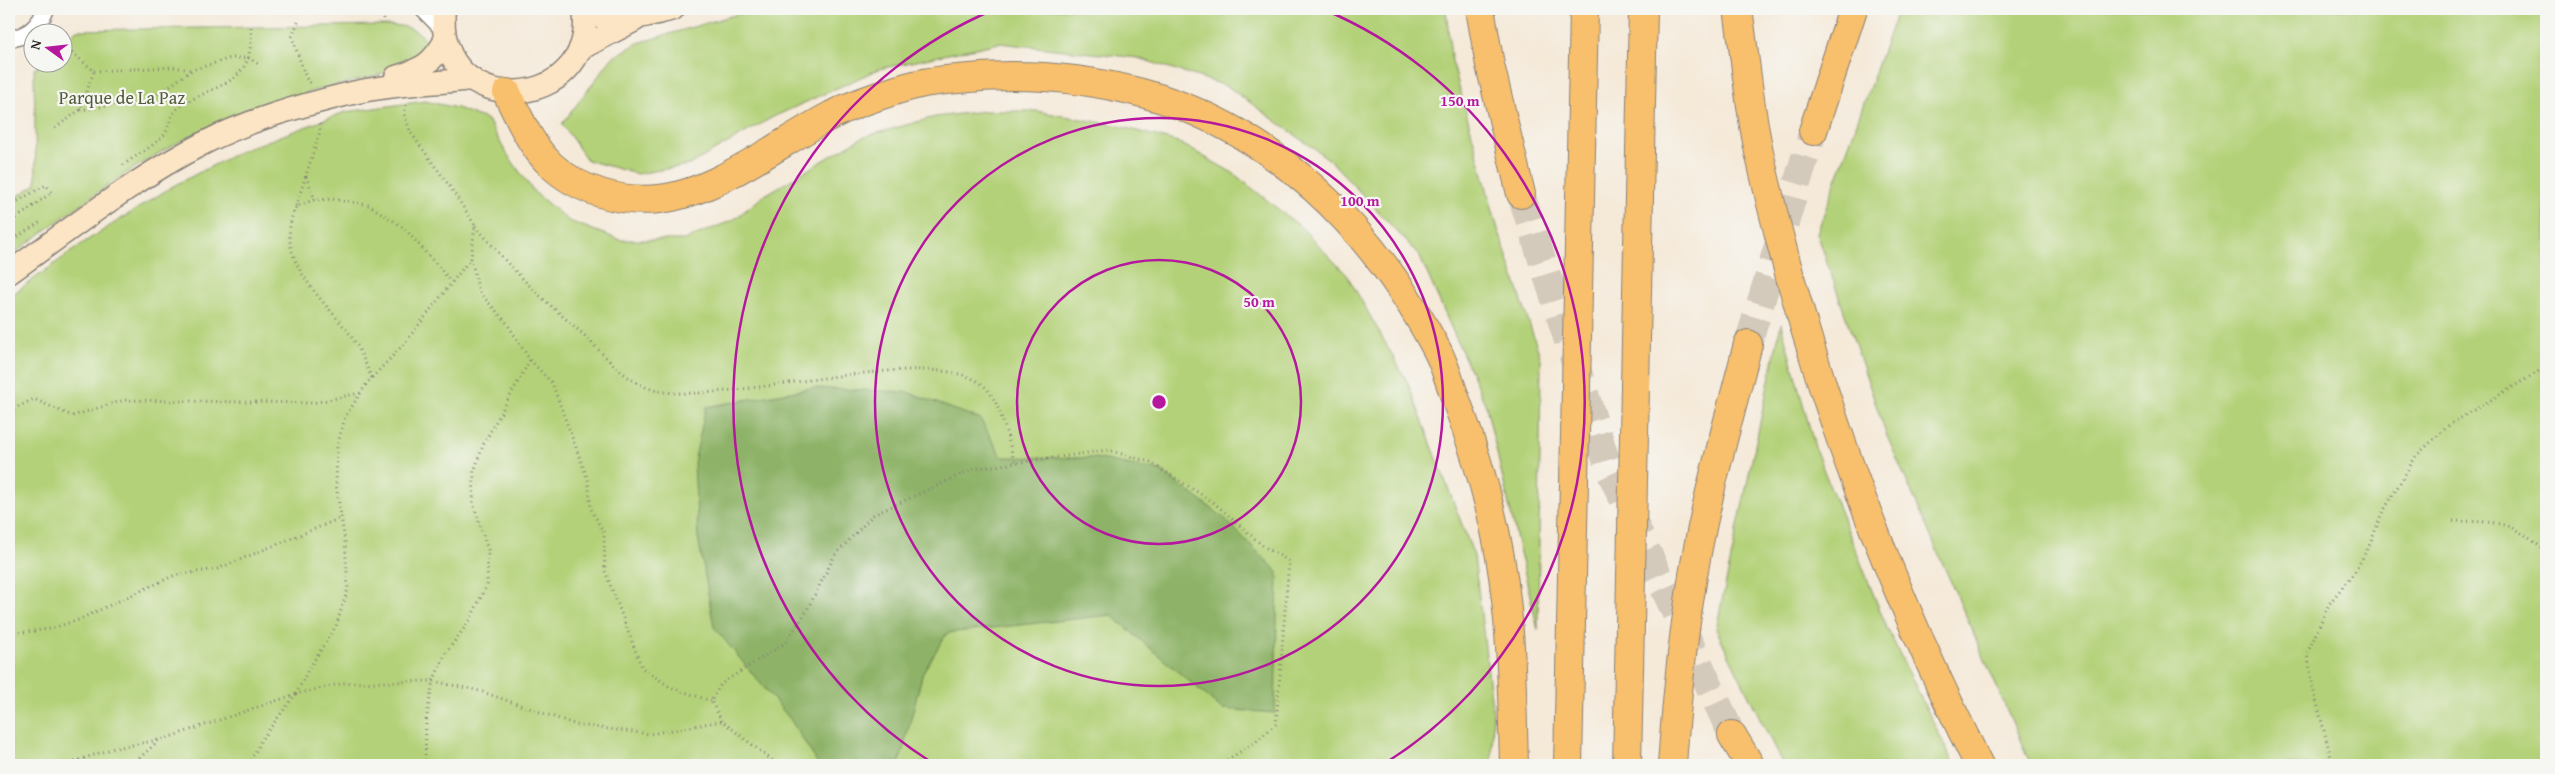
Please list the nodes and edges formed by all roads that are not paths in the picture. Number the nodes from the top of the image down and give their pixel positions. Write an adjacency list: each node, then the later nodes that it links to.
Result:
1 (46, 9): 12 (street)
2 (423, 9): 11 (street)
3 (673, 9): 10 (street)
4 (1480, 9): 18 (highway)
5 (1584, 9): 23 (highway)
6 (1642, 9): 24 (highway)
7 (1738, 9): 27 (highway)
8 (1853, 9): 17 (highway)
9 (584, 10): 10 (street); 13 (street)
10 (640, 18): 13 (street)
11 (444, 26): 14 (street); 15 (street)
12 (9, 39)
13 (580, 48): 16 (street)
14 (472, 80): 15 (street); 16 (street)
15 (350, 93): 19 (street)
16 (507, 93): 22 (highway)
17 (1813, 131)
18 (1521, 194)
19 (9, 273)
20 (1748, 344): 25 (highway)
21 (1732, 735): 26 (highway)
22 (1514, 765)
23 (1568, 765)
24 (1627, 765)
25 (1672, 765)
26 (1750, 765)
27 (1980, 765)

